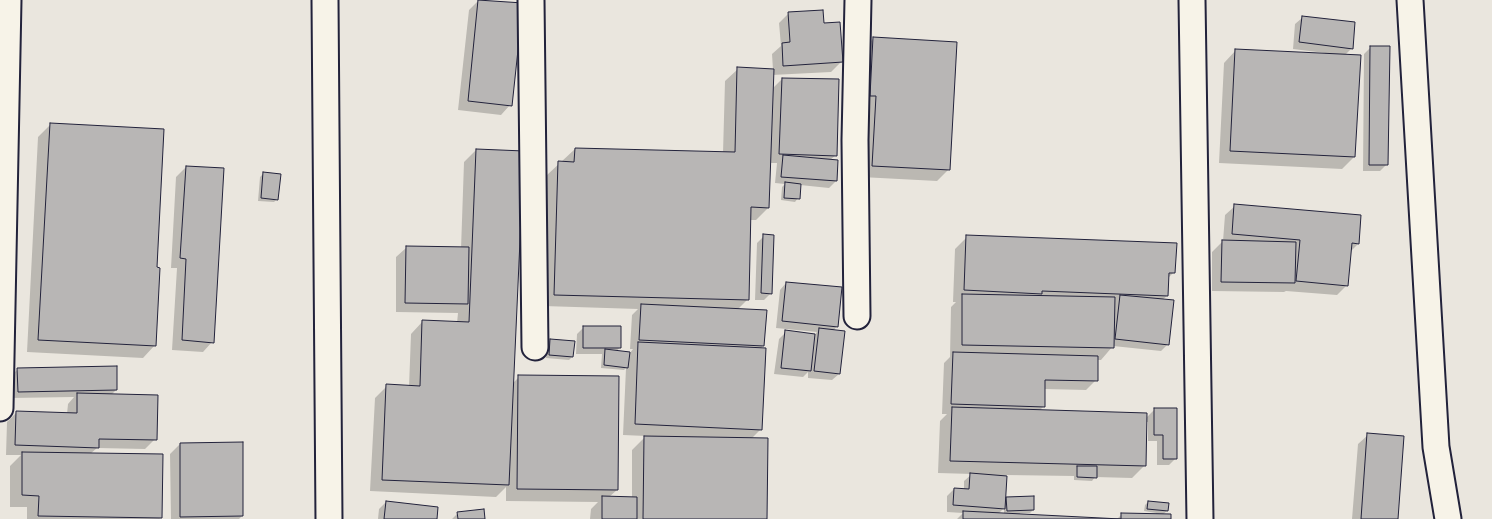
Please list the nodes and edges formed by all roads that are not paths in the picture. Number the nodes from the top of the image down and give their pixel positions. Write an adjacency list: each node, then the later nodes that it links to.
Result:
1 (8, 0): 9 (street)
2 (325, 0): 10 (street)
3 (531, 0): 8 (street)
4 (858, 0): 7 (street)
5 (1192, 0): 11 (street)
6 (1410, 0): 12 (street)
7 (857, 316)
8 (535, 347)
9 (0, 408)
10 (329, 519)
11 (1200, 519)
12 (1448, 519)

